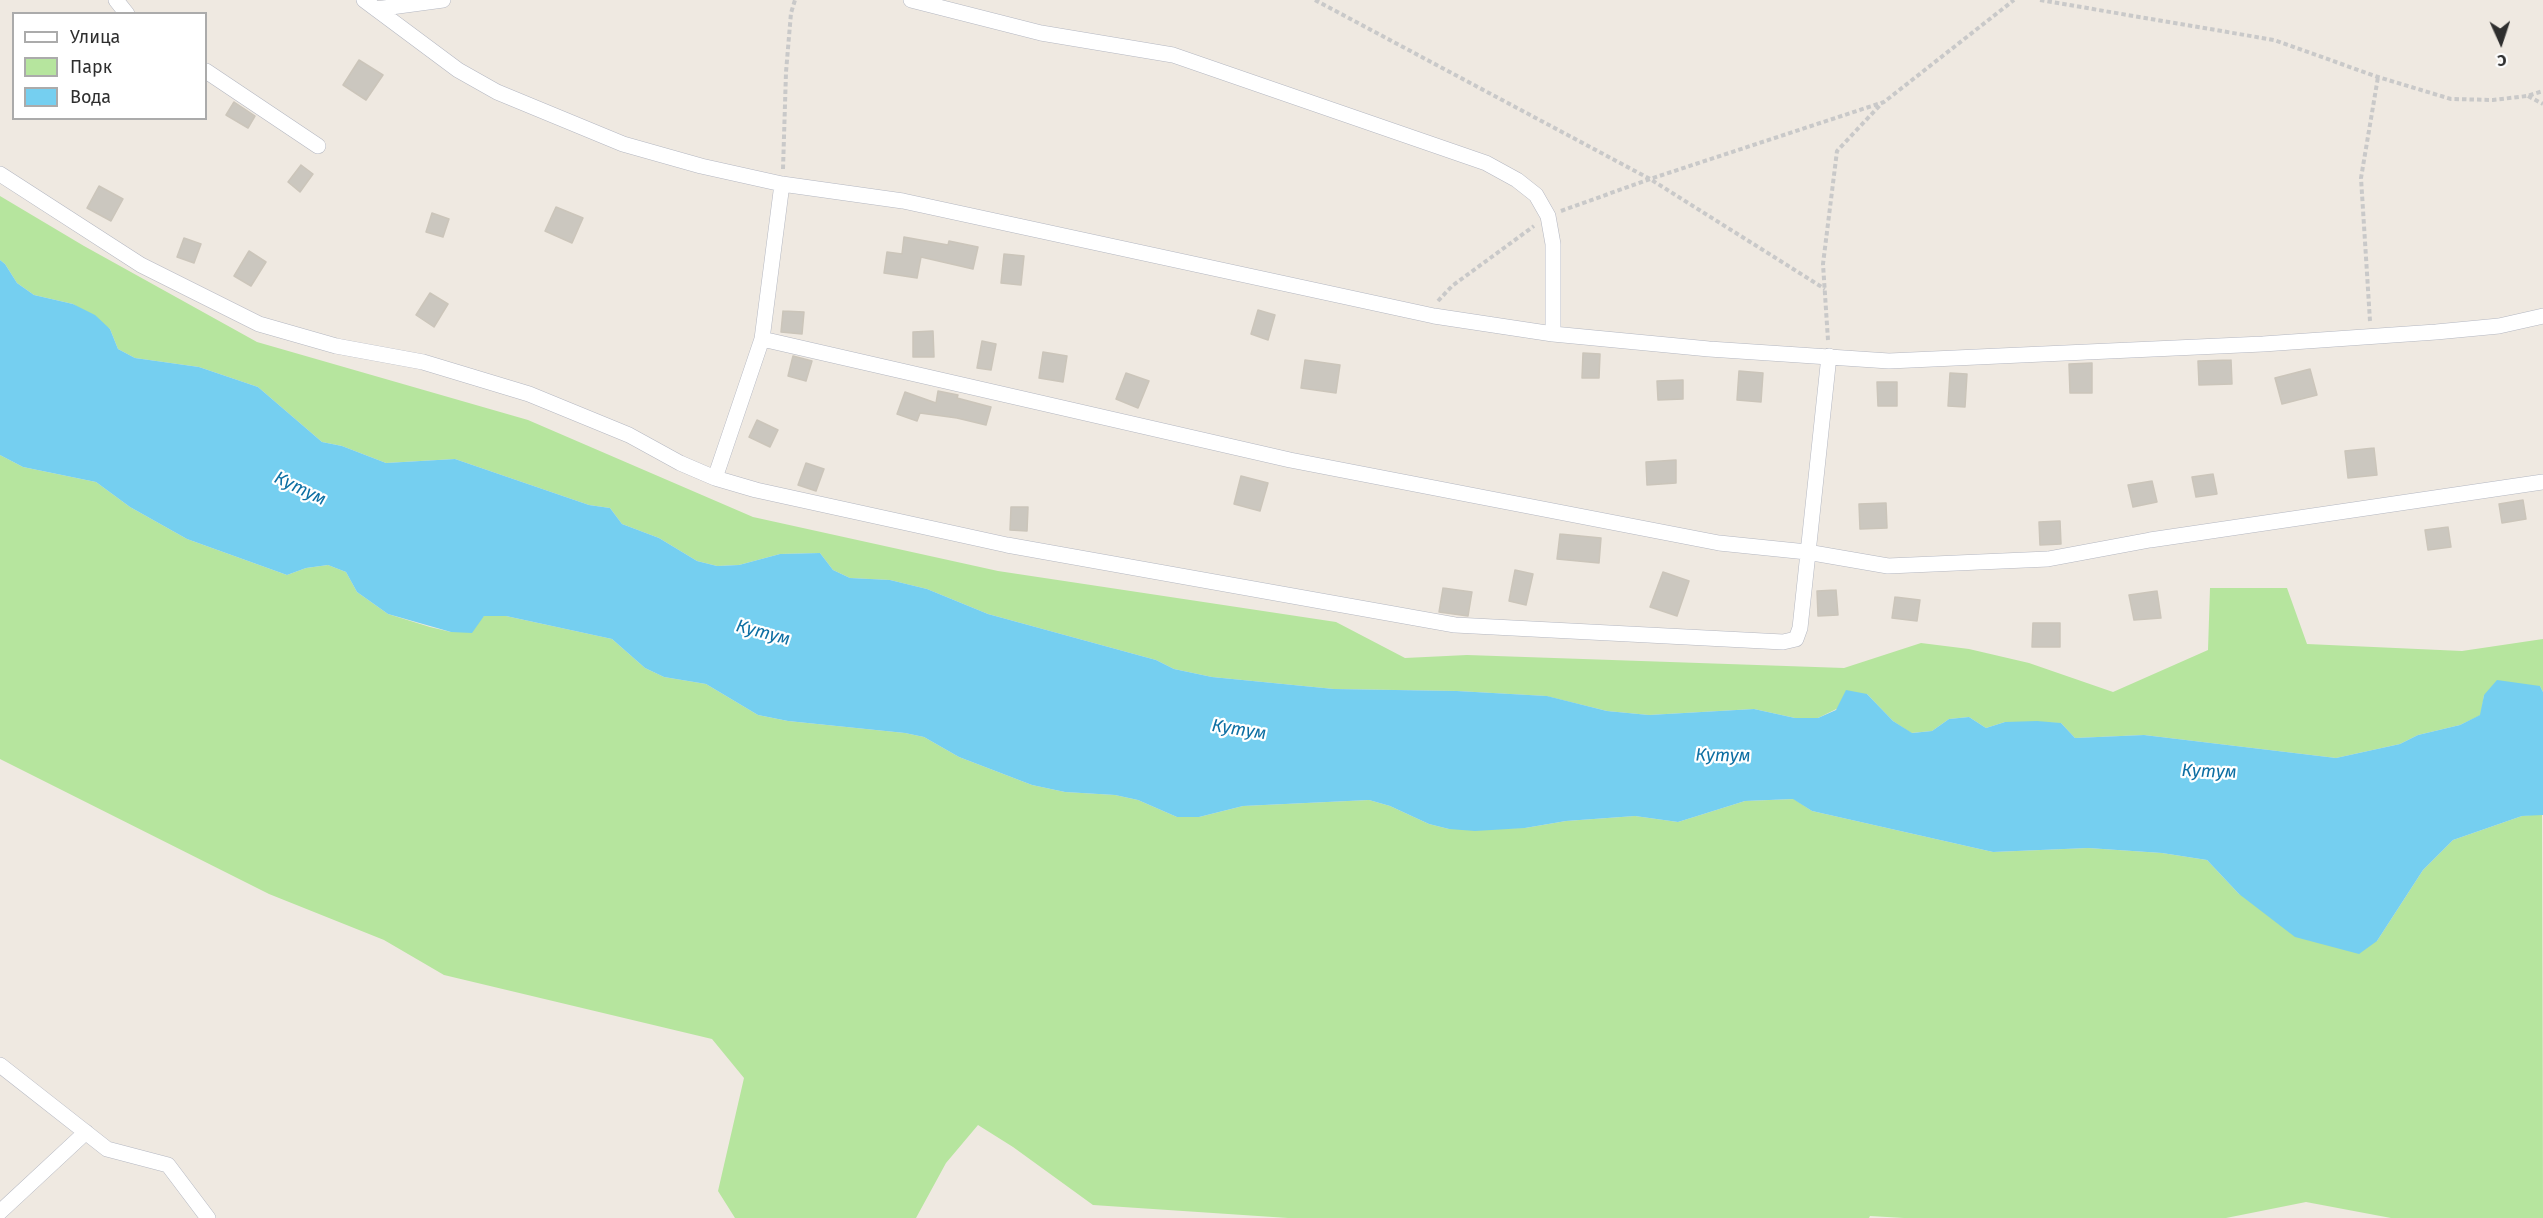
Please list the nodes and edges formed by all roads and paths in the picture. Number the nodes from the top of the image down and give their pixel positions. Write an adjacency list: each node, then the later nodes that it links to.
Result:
1 (116, 0): 9 (street)
2 (443, 0): 8 (street)
3 (795, 0): 20 (path)
4 (911, 0): 21 (street)
5 (1315, 0): 19 (path)
6 (2014, 0): 15 (path)
7 (2040, 0): 11 (path)
8 (370, 4): 20 (street)
9 (125, 12)
10 (207, 72): 17 (street)
11 (2378, 77): 14 (path); 26 (path)
12 (1896, 88): 15 (path)
13 (2543, 91): 14 (path)
14 (2526, 96): 16 (path)
15 (1884, 102): 19 (path); 22 (path)
16 (2543, 104)
17 (318, 146)
18 (0, 174): 29 (street)
19 (1650, 179): 21 (path); 22 (path)
20 (782, 184): 23 (street); 27 (street)
21 (1548, 216): 23 (path); 25 (street)
22 (1824, 289): 28 (path)
23 (1434, 316): 25 (street)
24 (2543, 316): 26 (street)
25 (1553, 334): 28 (street)
26 (2371, 336): 28 (street)
27 (762, 339): 29 (street); 31 (street)
28 (1829, 356): 31 (street)
29 (715, 478): 31 (street)
30 (2543, 482): 31 (street)
31 (1807, 552)
32 (0, 1065): 33 (street)
33 (86, 1132): 34 (street); 35 (street)
34 (0, 1212)
35 (208, 1218)

